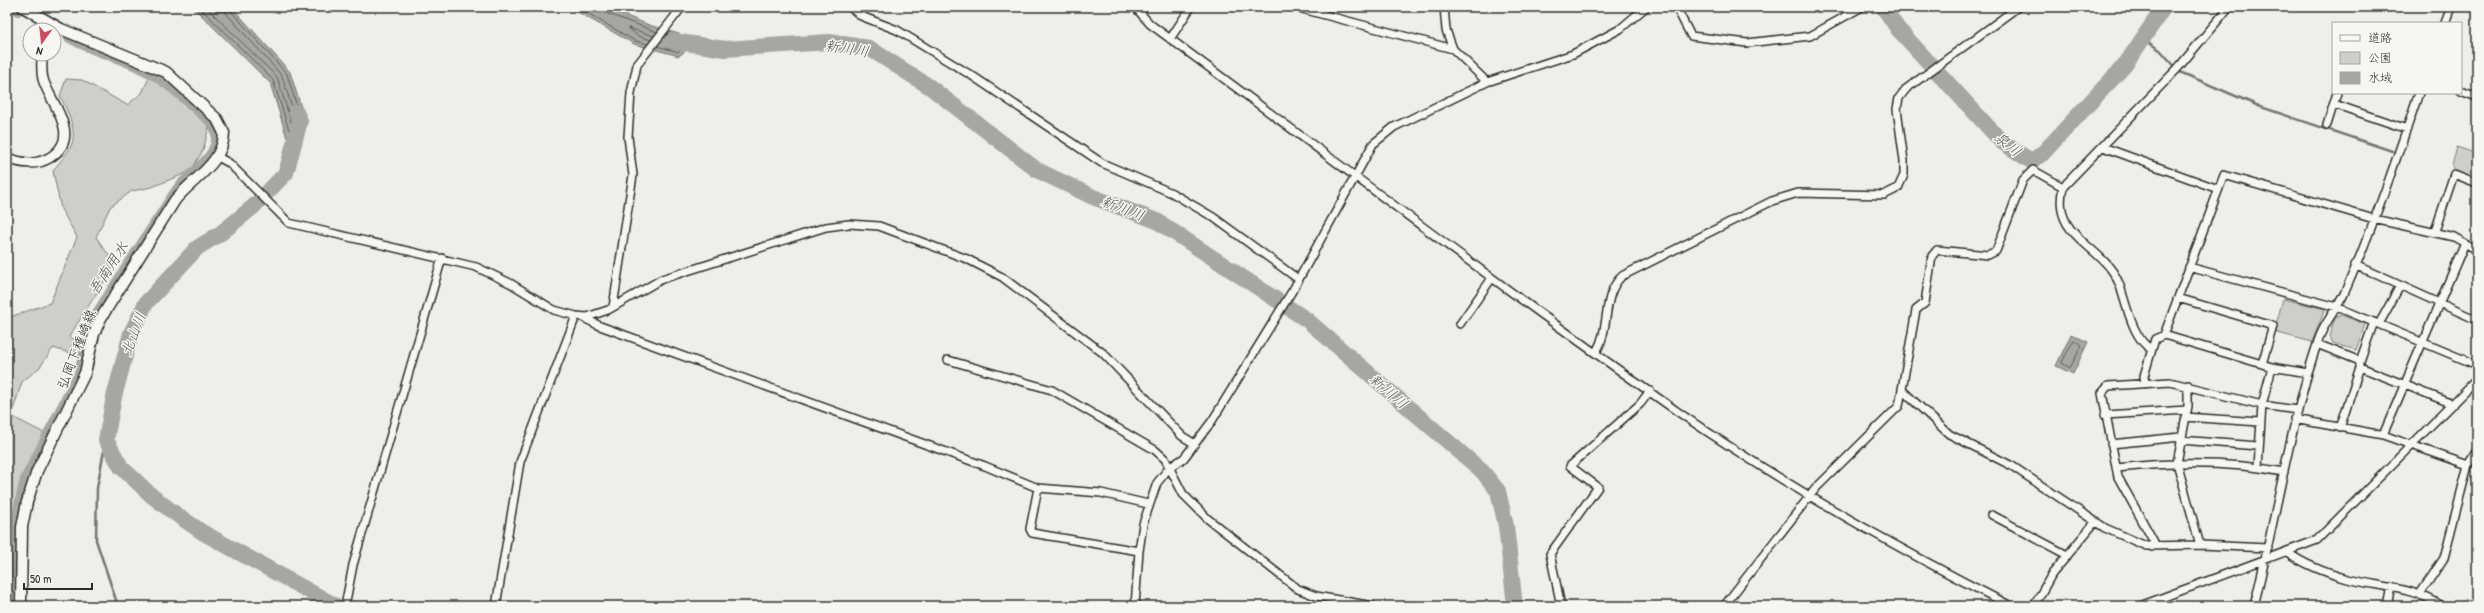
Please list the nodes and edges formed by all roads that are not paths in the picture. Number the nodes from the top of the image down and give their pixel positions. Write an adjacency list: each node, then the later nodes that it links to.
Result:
1 (682, 7): 47 (street)
2 (850, 7): 43 (street)
3 (1135, 7): 17 (street)
4 (1191, 7): 17 (street)
5 (1295, 7): 18 (street)
6 (1444, 7): 18 (street)
7 (1646, 7): 20 (street)
8 (1676, 7): 9 (street)
9 (1862, 7)
10 (2018, 7): 57 (street)
11 (2230, 7): 28 (street)
12 (2451, 7): 15 (street)
13 (30, 9): 14 (main road, 弘岡下種崎線)
14 (43, 22)
15 (2445, 22)
16 (62, 31): 29 (main road, 弘岡下種崎線)
17 (1170, 39): 31 (street)
18 (1453, 49): 20 (street)
19 (42, 62): 30 (street)
20 (1487, 82): 31 (street)
21 (2462, 91): 24 (street)
22 (2337, 94): 25 (street)
23 (2420, 94): 27 (street)
24 (2477, 97)
25 (2334, 104): 26 (street); 27 (street)
26 (2327, 125)
27 (2407, 129): 35 (street)
28 (2103, 147): 33 (street); 34 (street)
29 (218, 157): 39 (street); 105 (main road, 弘岡下種崎線)
30 (7, 158)
31 (1354, 175): 42 (street); 43 (street)
32 (2477, 182): 36 (street)
33 (2063, 187): 56 (street); 68 (street)
34 (2218, 189): 35 (street); 41 (street)
35 (2374, 219): 36 (street); 40 (street)
36 (2435, 231): 37 (street)
37 (2465, 243): 38 (street); 46 (street)
38 (2477, 250)
39 (442, 258): 49 (street); 106 (street)
40 (2355, 265): 44 (street); 48 (street)
41 (2189, 267): 45 (street); 48 (street)
42 (1492, 278): 52 (street); 57 (street)
43 (1298, 279): 80 (street)
44 (2400, 286): 46 (street); 51 (street)
45 (2178, 298): 53 (street); 59 (street)
46 (2439, 304): 50 (street); 54 (street)
47 (614, 307): 49 (street); 80 (street)
48 (2337, 307): 51 (street); 55 (street)
49 (579, 316): 91 (street); 107 (street)
50 (2477, 320)
51 (2376, 323): 54 (street); 60 (street)
52 (1460, 324)
53 (2164, 335): 56 (street); 59 (street)
54 (2422, 341): 61 (street); 65 (street)
55 (2317, 344): 60 (street); 63 (street)
56 (2152, 349): 66 (street)
57 (1596, 352): 69 (street)
58 (948, 360): 88 (street)
59 (2262, 364): 62 (street)
60 (2360, 364): 65 (street); 77 (street)
61 (2477, 365)
62 (2272, 367): 63 (street); 71 (street)
63 (2308, 374): 72 (street)
64 (2477, 379): 70 (street)
65 (2405, 383): 70 (street); 78 (street)
66 (2145, 384): 67 (street); 74 (street)
67 (2188, 385): 71 (street); 73 (street)
68 (1902, 390): 92 (street); 95 (street)
69 (1650, 391): 92 (street); 110 (street)
70 (2453, 404): 82 (street)
71 (2262, 405): 72 (street); 76 (street)
72 (2297, 410): 75 (street)
73 (2186, 413): 74 (street); 76 (street); 79 (street)
74 (2105, 415): 81 (street)
75 (2294, 419): 77 (street); 90 (street)
76 (2260, 422): 83 (street)
77 (2340, 428): 78 (street)
78 (2383, 435): 82 (street)
79 (2181, 438): 81 (street); 83 (street); 85 (street)
80 (1195, 444): 88 (street)
81 (2111, 444): 89 (street)
82 (2411, 444): 86 (street); 100 (street)
83 (2258, 446): 87 (street)
84 (2477, 450): 86 (street)
85 (2177, 463): 87 (street); 89 (street); 96 (street)
86 (2468, 465): 104 (street)
87 (2258, 467): 90 (street)
88 (1169, 468): 93 (street); 109 (street)
89 (2116, 468): 97 (street)
90 (2284, 472): 98 (street)
91 (1038, 488): 93 (street); 99 (street)
92 (1810, 496): 111 (street); 112 (street)
93 (1148, 504): 99 (street)
94 (1992, 515): 101 (street)
95 (2095, 522): 97 (street); 101 (street)
96 (2200, 545): 97 (street); 98 (street)
97 (2152, 547)
98 (2268, 548): 102 (street)
99 (1139, 551): 108 (street)
100 (2287, 552): 102 (street); 103 (street)
101 (2067, 555): 113 (street)
102 (2266, 559): 114 (street); 115 (street)
103 (2391, 587): 104 (street); 116 (street)
104 (2420, 594): 117 (street)
105 (21, 606)
106 (345, 606)
107 (496, 606)
108 (1136, 606)
109 (1373, 606)
110 (1561, 606)
111 (1724, 606)
112 (2011, 606)
113 (2034, 606)
114 (2140, 606)
115 (2254, 606)
116 (2387, 606)
117 (2442, 606)

